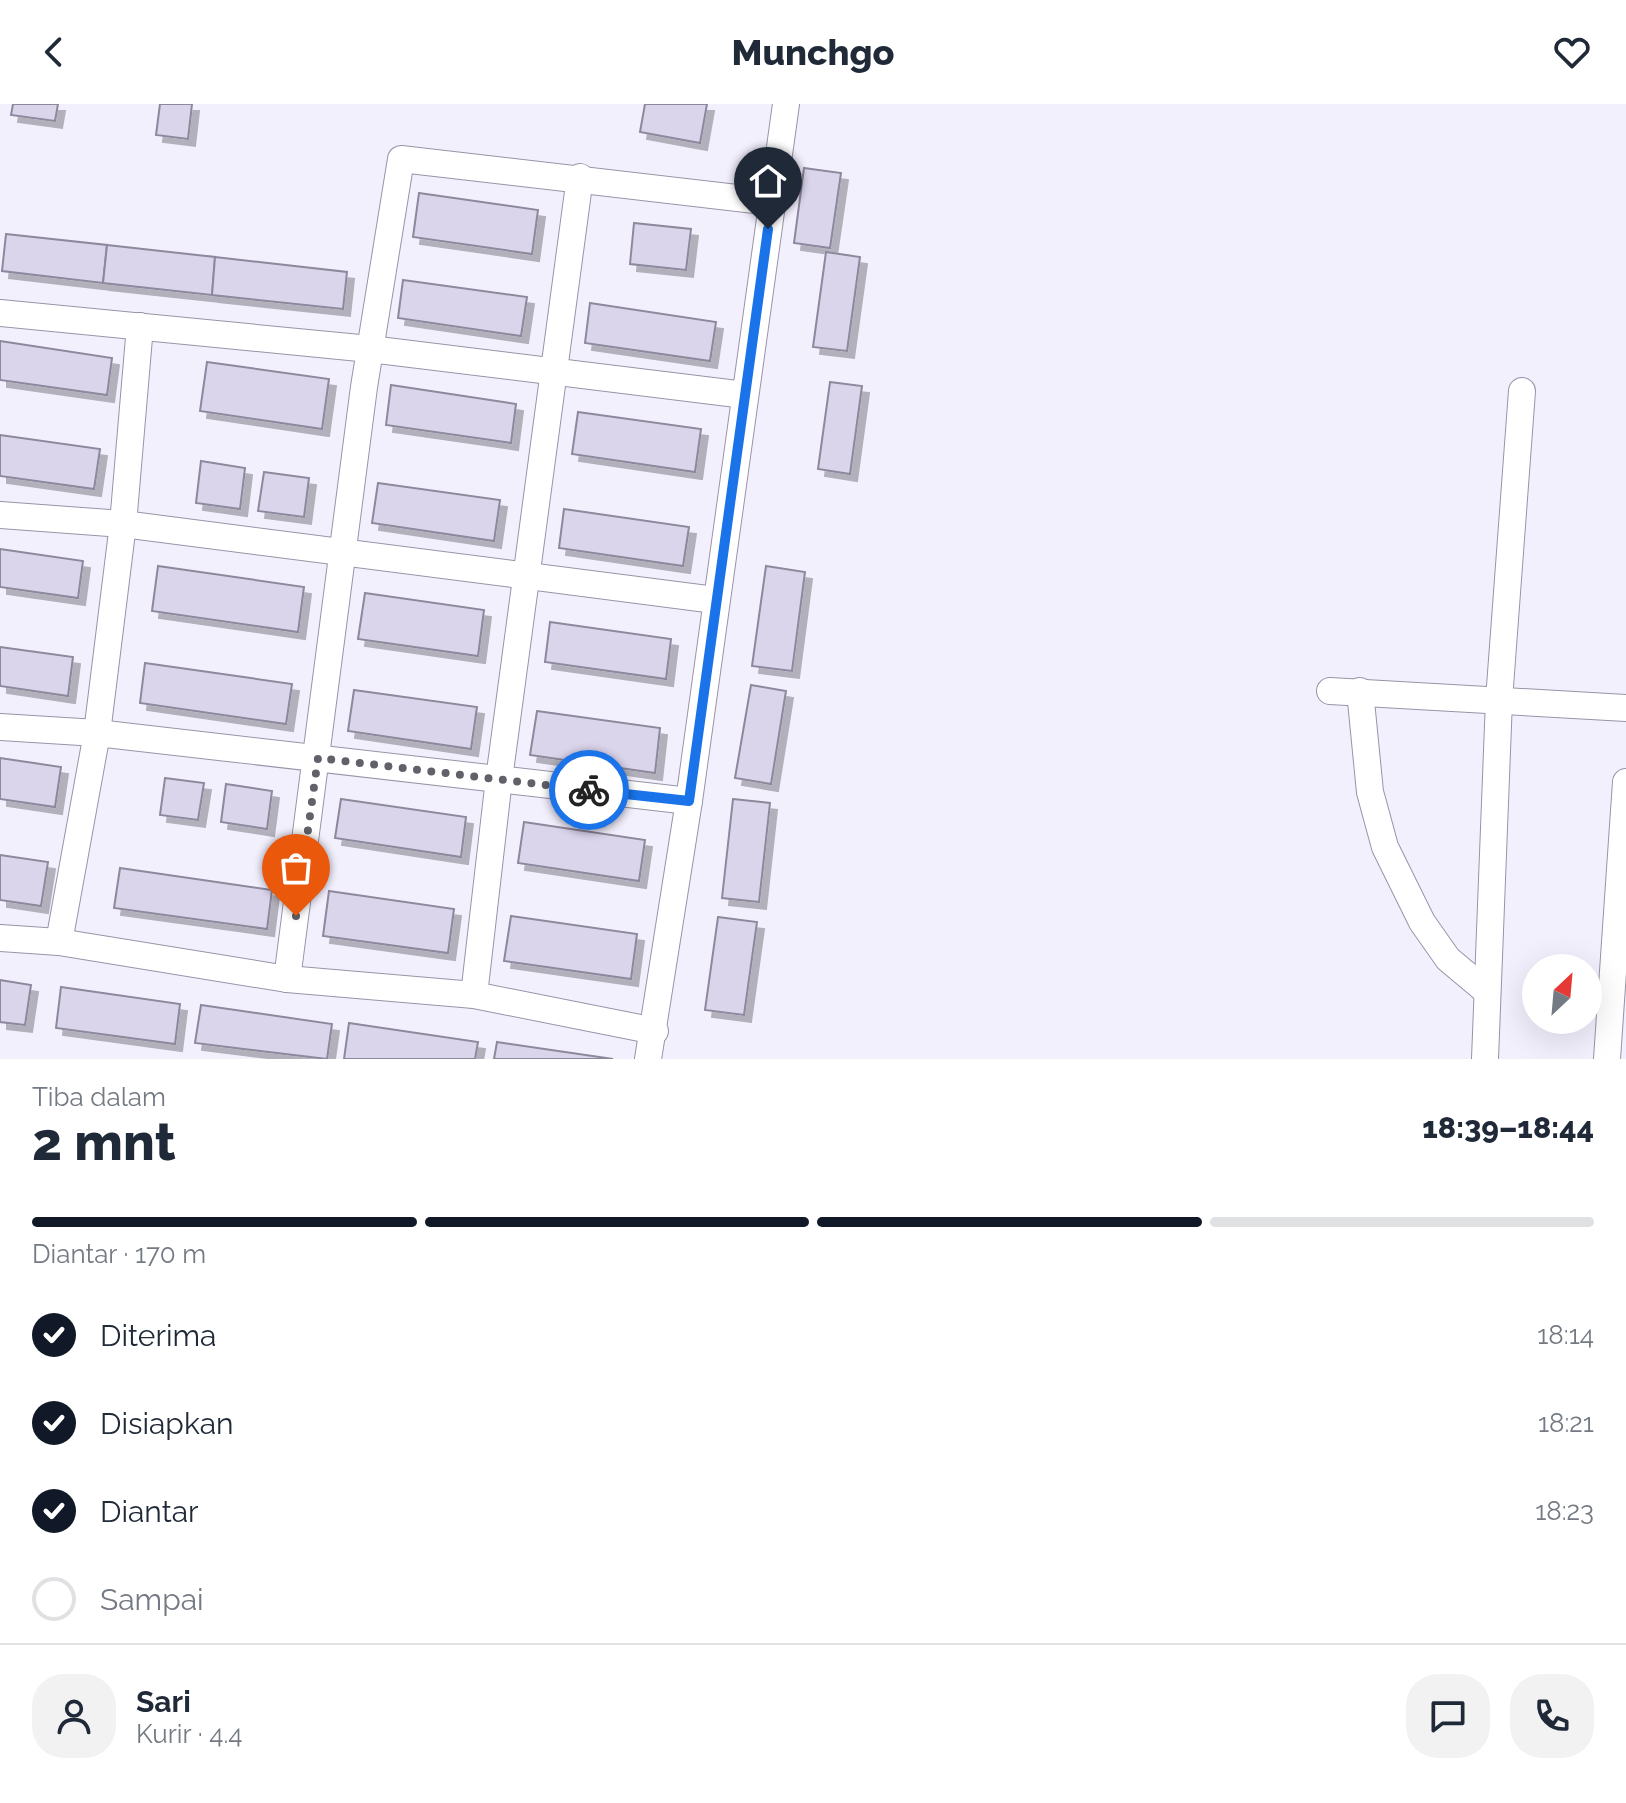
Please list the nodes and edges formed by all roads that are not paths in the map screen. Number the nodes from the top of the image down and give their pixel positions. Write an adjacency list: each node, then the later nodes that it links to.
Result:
1 (786, 104): 3 (street)
2 (580, 177): 3 (street); 6 (street); 7 (street)
3 (772, 202): 9 (street)
4 (0, 313): 5 (street)
5 (140, 326): 6 (street); 11 (street)
6 (370, 349): 7 (street); 12 (street)
7 (555, 369): 9 (street); 13 (street)
8 (1522, 391): 17 (street)
9 (745, 395): 14 (street)
10 (0, 515): 11 (street)
11 (123, 524): 12 (street); 20 (street)
12 (342, 551): 13 (street); 21 (street)
13 (528, 576): 14 (street); 22 (street)
14 (715, 600): 24 (street)
15 (1330, 691): 16 (street)
16 (1360, 691): 17 (street); 28 (street)
17 (1499, 700): 18 (street); 28 (street)
18 (1626, 708)
19 (0, 727): 20 (street)
20 (97, 733): 21 (street); 26 (street)
21 (318, 758): 22 (street); 27 (street)
22 (499, 779): 24 (street); 29 (street)
23 (1626, 782): 33 (street)
24 (689, 801): 30 (street)
25 (0, 938): 26 (street)
26 (59, 942): 27 (street)
27 (287, 979): 29 (street)
28 (1485, 990): 32 (street)
29 (474, 995): 30 (street)
30 (655, 1031): 31 (street)
31 (648, 1059)
32 (1485, 1059)
33 (1607, 1059)

